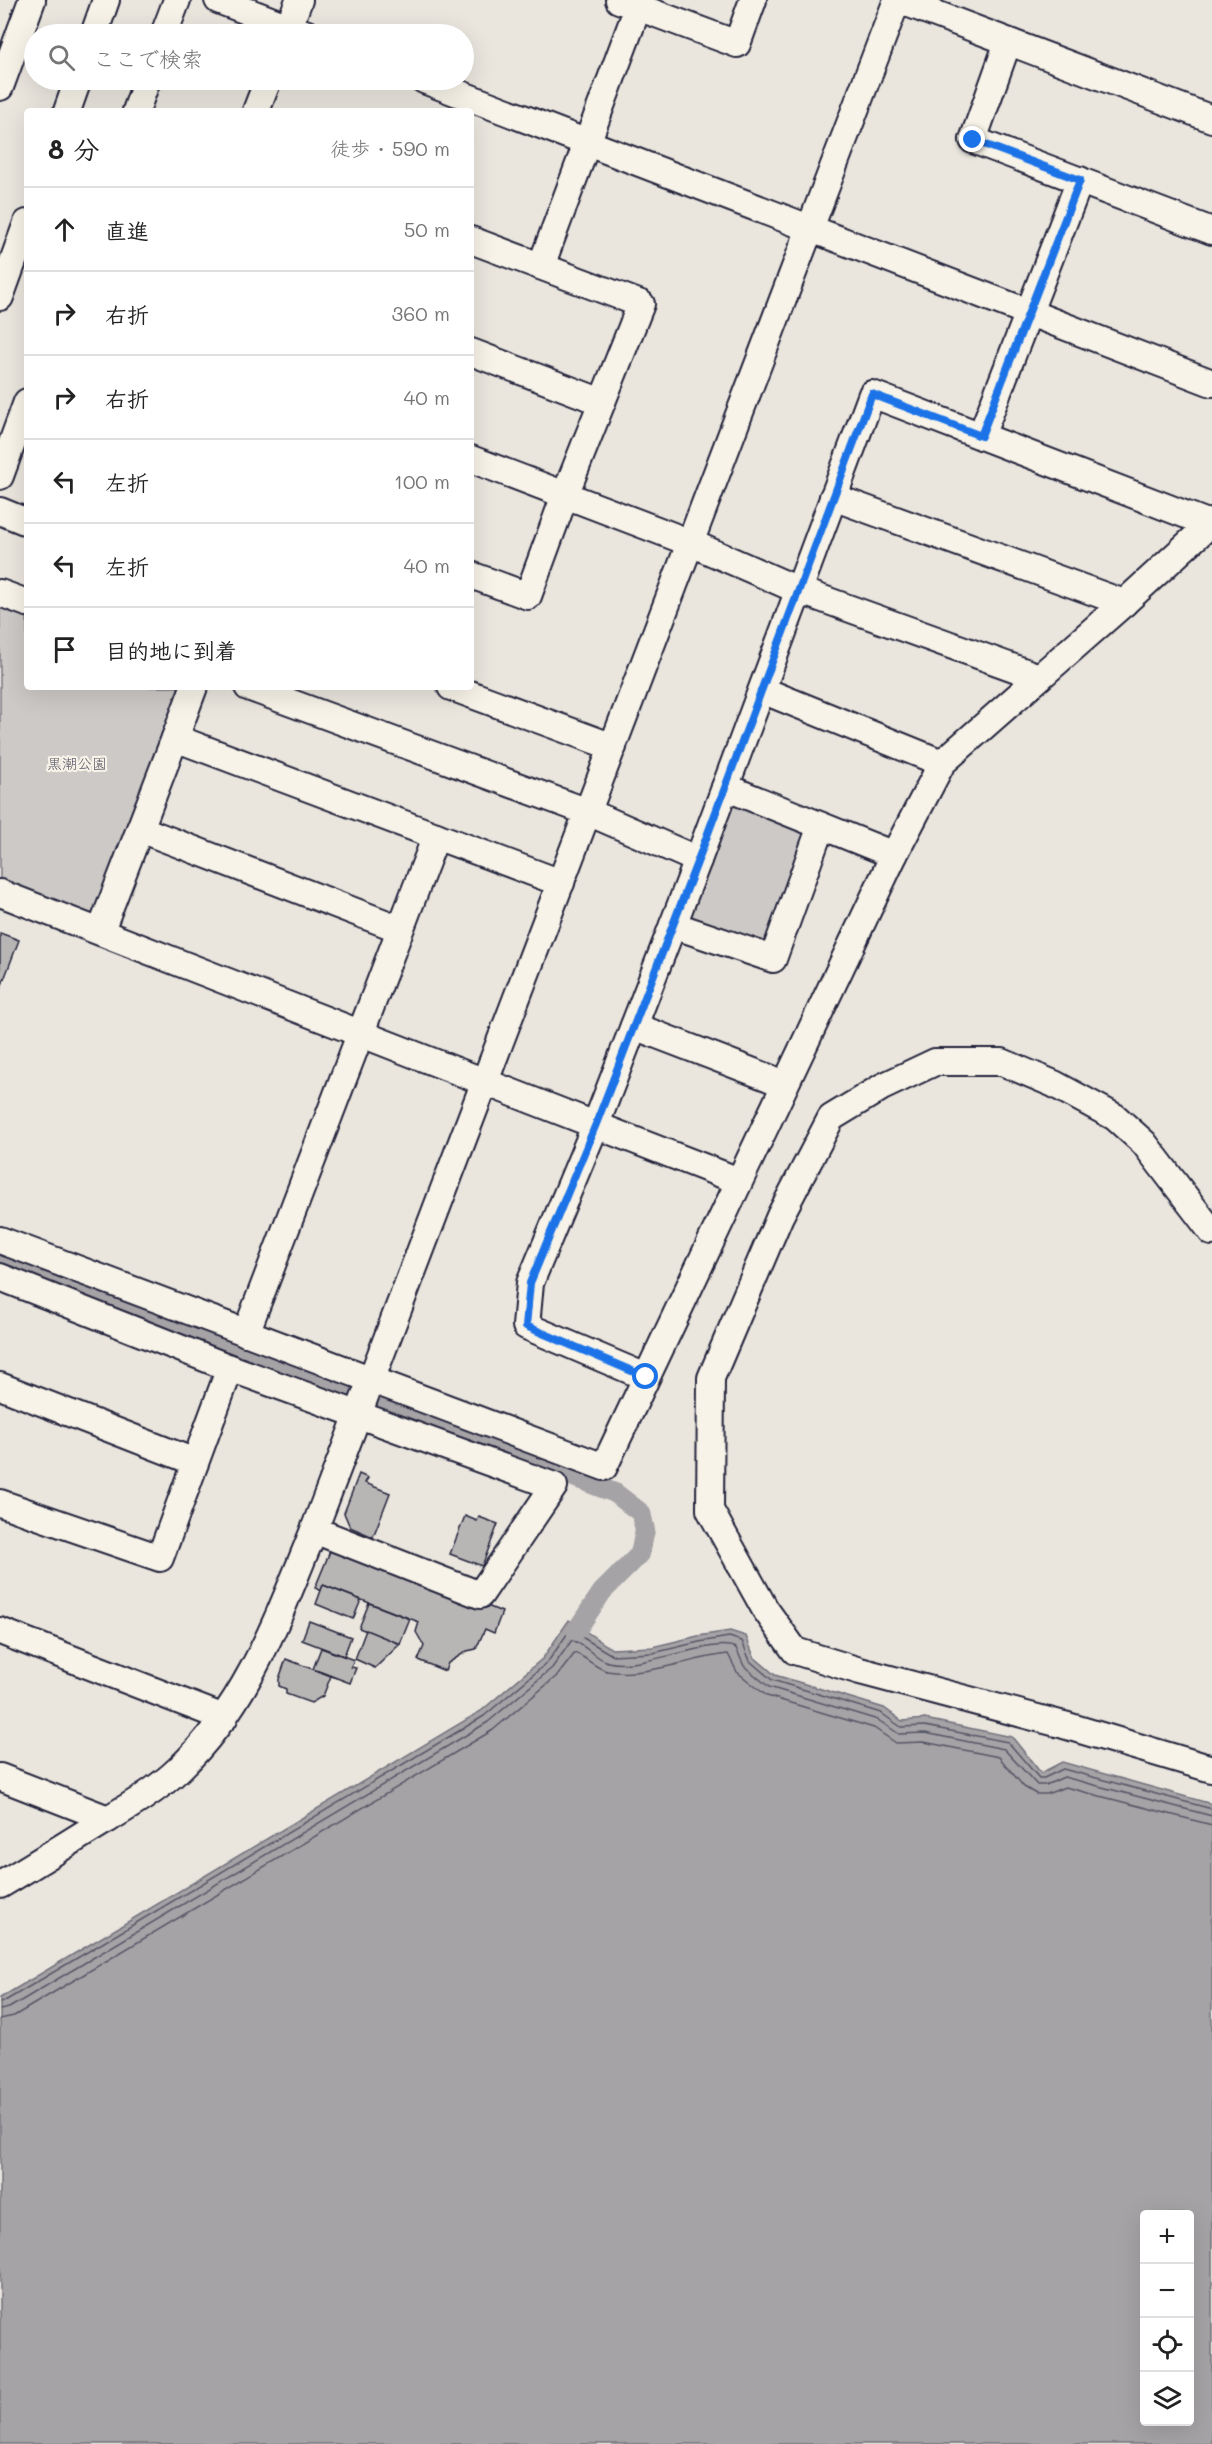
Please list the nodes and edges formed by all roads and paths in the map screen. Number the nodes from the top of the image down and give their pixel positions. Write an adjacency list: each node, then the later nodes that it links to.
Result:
1 (32, 0): 14 (street)
2 (106, 0): 9 (street)
3 (177, 0): 10 (street)
4 (218, 0): 11 (street)
5 (299, 0): 12 (street)
6 (753, 0): 8 (street)
7 (898, 0): 13 (street); 26 (street)
8 (628, 4): 24 (street)
9 (98, 24)
10 (168, 24)
11 (275, 24)
12 (295, 24)
13 (1008, 42): 23 (street); 25 (street)
14 (5, 57): 15 (street)
15 (0, 87)
16 (74, 90): 20 (street)
17 (143, 90): 21 (street)
18 (264, 90): 22 (street)
19 (450, 90): 24 (street)
20 (68, 108)
21 (137, 108)
22 (257, 108)
23 (1212, 119)
24 (588, 142): 26 (street); 30 (street)
25 (1080, 180): 27 (street); 32 (street)
26 (811, 228): 32 (street); 45 (street)
27 (1212, 231)
28 (24, 233): 31 (street)
29 (474, 241): 30 (street)
30 (541, 266): 35 (street)
31 (8, 285)
32 (1030, 313): 34 (street); 37 (street)
33 (474, 353): 35 (street)
34 (1212, 383)
35 (602, 402): 40 (street)
36 (24, 410): 39 (street)
37 (981, 436): 41 (street); 44 (street)
38 (474, 460): 40 (street)
39 (0, 476)
40 (565, 495): 45 (street); 46 (street)
41 (833, 496): 47 (street); 50 (street)
42 (0, 511): 43 (street)
43 (24, 521)
44 (1211, 523): 50 (street)
45 (691, 543): 47 (street); 57 (street)
46 (474, 576)
47 (798, 590): 51 (street); 55 (street)
48 (0, 593): 49 (street)
49 (24, 602)
50 (1124, 603): 51 (street)
51 (1039, 676): 58 (street)
52 (193, 690): 56 (street)
53 (256, 690): 60 (street)
54 (459, 690): 57 (street)
55 (762, 690): 58 (street); 59 (street)
56 (175, 738): 62 (street); 63 (street)
57 (613, 747): 60 (street)
58 (942, 763): 64 (street)
59 (725, 787): 61 (street); 65 (street)
60 (588, 812): 65 (street); 66 (street)
61 (821, 826): 64 (street); 68 (street)
62 (141, 829): 69 (street); 70 (street)
63 (436, 836): 66 (street); 69 (street)
64 (894, 855): 74 (street)
65 (698, 860): 68 (street)
66 (561, 883): 73 (street)
67 (0, 893): 70 (street)
68 (673, 925): 71 (street)
69 (400, 929): 72 (street)
70 (101, 930): 72 (street)
71 (634, 1026): 74 (street); 75 (street)
72 (361, 1033): 73 (street); 80 (street)
73 (485, 1081): 75 (street); 84 (street)
74 (785, 1084): 76 (street)
75 (596, 1124): 76 (street); 82 (street)
76 (739, 1181): 82 (street)
77 (1212, 1232): 90 (street)
78 (0, 1240): 80 (street)
79 (0, 1277): 81 (street)
80 (246, 1334): 84 (street)
81 (230, 1368): 84 (street); 85 (street)
82 (646, 1377): 84 (street)
83 (0, 1386): 85 (street)
84 (365, 1396): 87 (street); 87 (street)
85 (195, 1462): 86 (street)
86 (2, 1512)
87 (314, 1530): 89 (street)
88 (0, 1631): 89 (street)
89 (224, 1718): 92 (street)
90 (1212, 1769)
91 (0, 1777): 92 (street)
92 (108, 1819): 93 (street)
93 (0, 1885)

